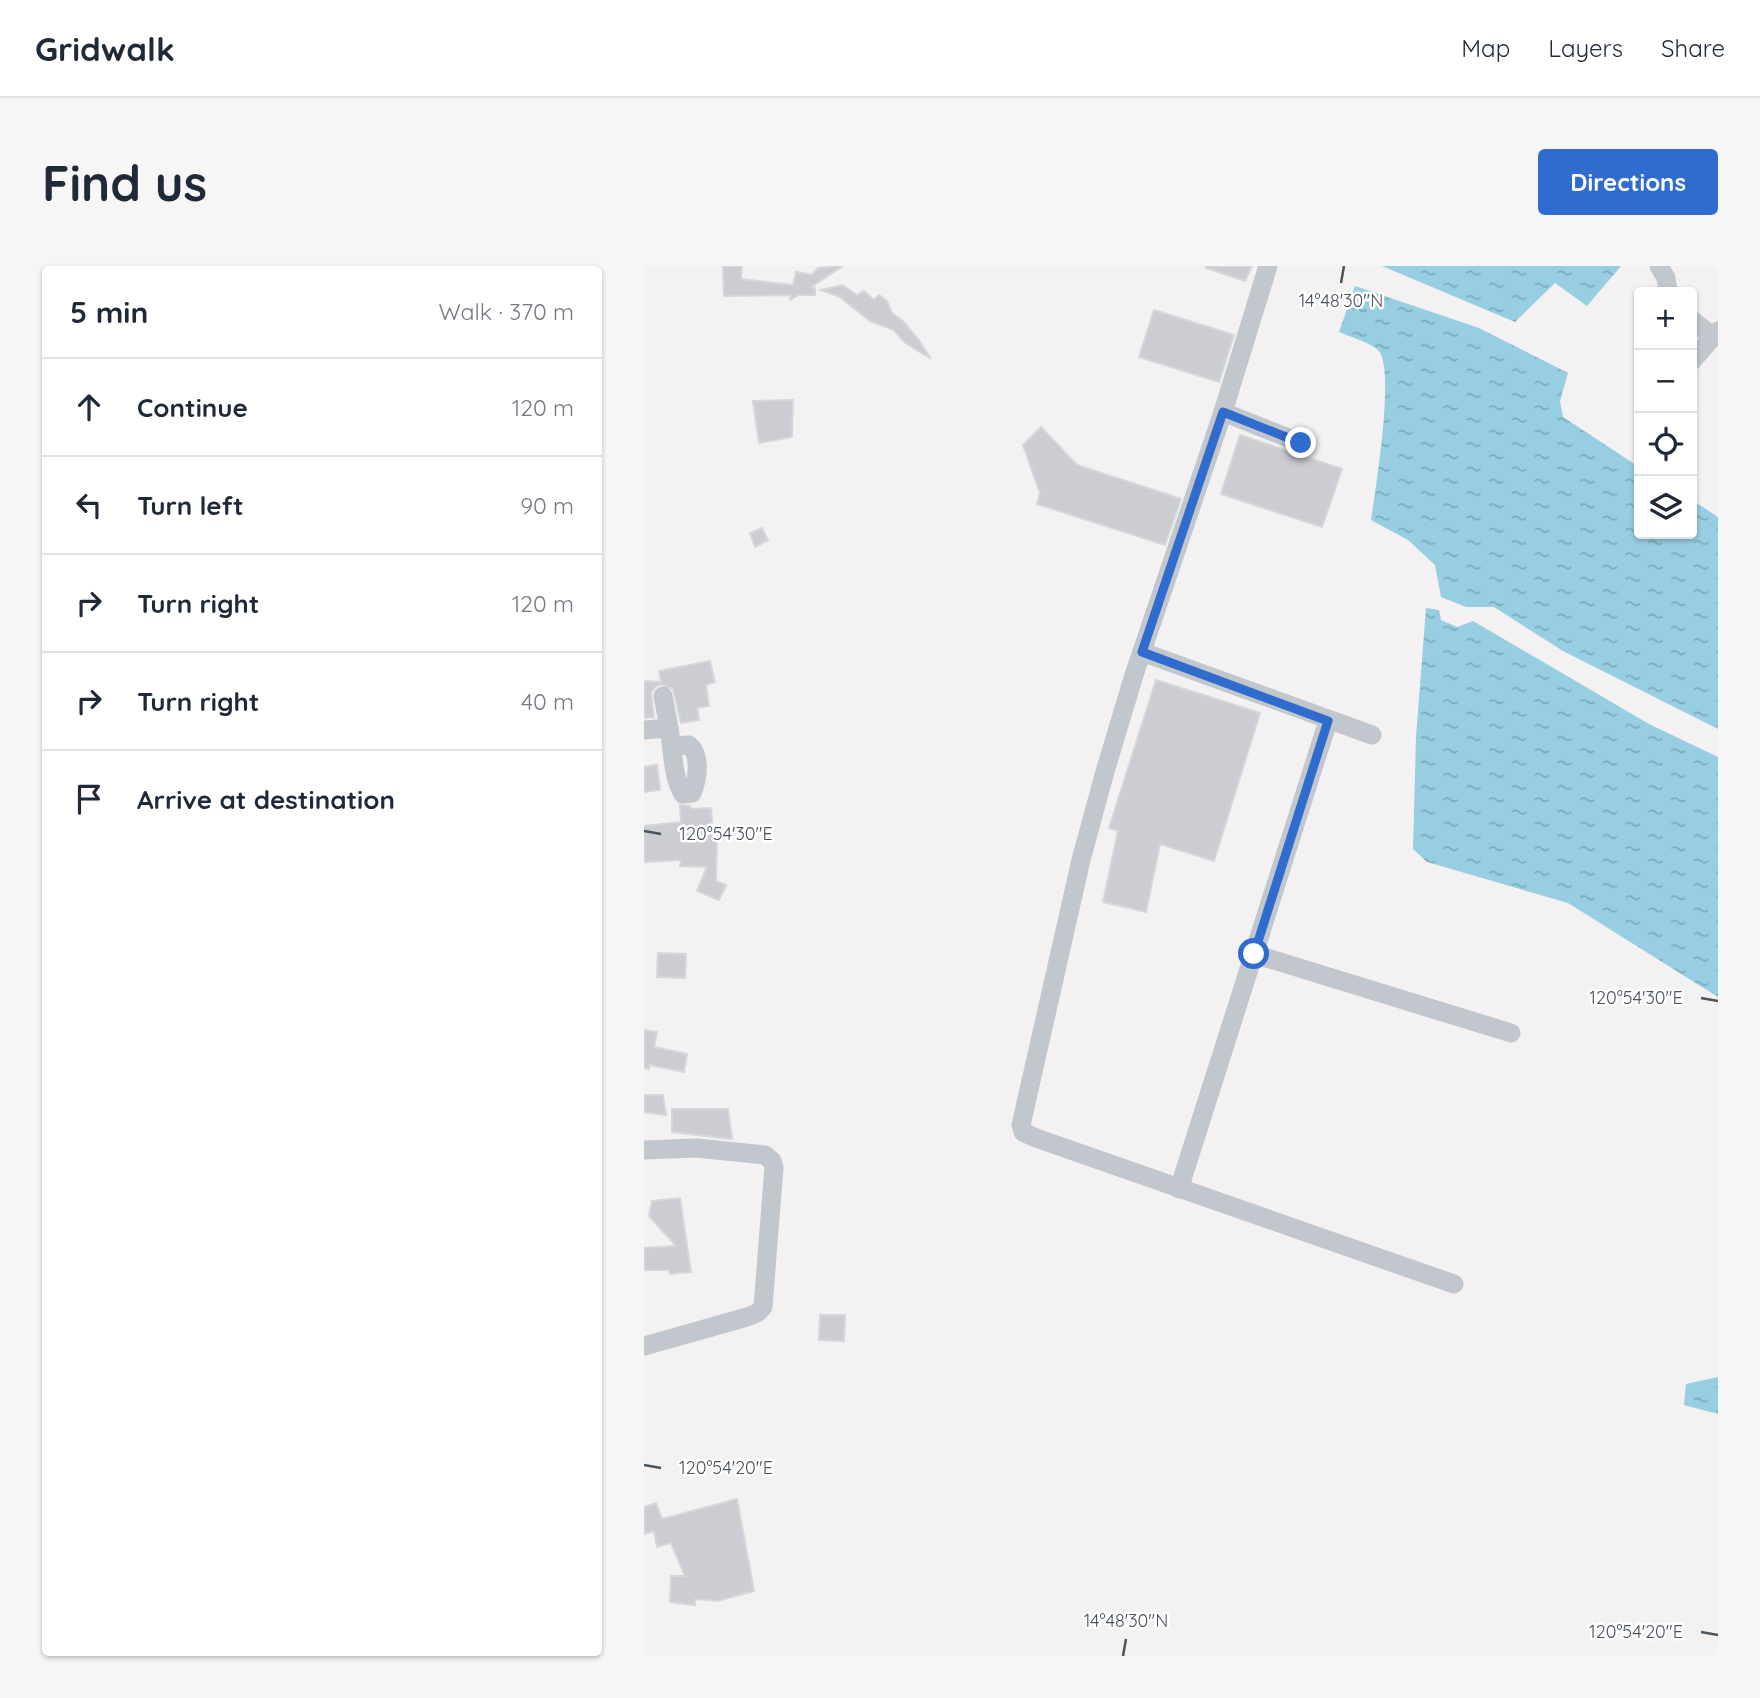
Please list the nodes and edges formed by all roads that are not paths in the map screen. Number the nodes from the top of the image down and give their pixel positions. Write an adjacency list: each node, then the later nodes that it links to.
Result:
1 (1268, 266): 7 (street)
2 (1659, 266): 3 (street)
3 (1668, 287)
4 (1697, 323): 5 (street)
5 (1715, 334): 6 (street)
6 (1697, 355)
7 (1223, 412): 8 (street); 9 (street)
8 (1301, 443)
9 (1142, 652): 11 (street); 17 (street)
10 (663, 696): 12 (street)
11 (1328, 721): 13 (street); 14 (street)
12 (644, 730)
13 (1372, 735)
14 (1254, 954): 15 (street); 17 (street)
15 (1511, 1033)
16 (644, 1150): 19 (street)
17 (1179, 1189): 18 (street)
18 (1454, 1284)
19 (644, 1346)

